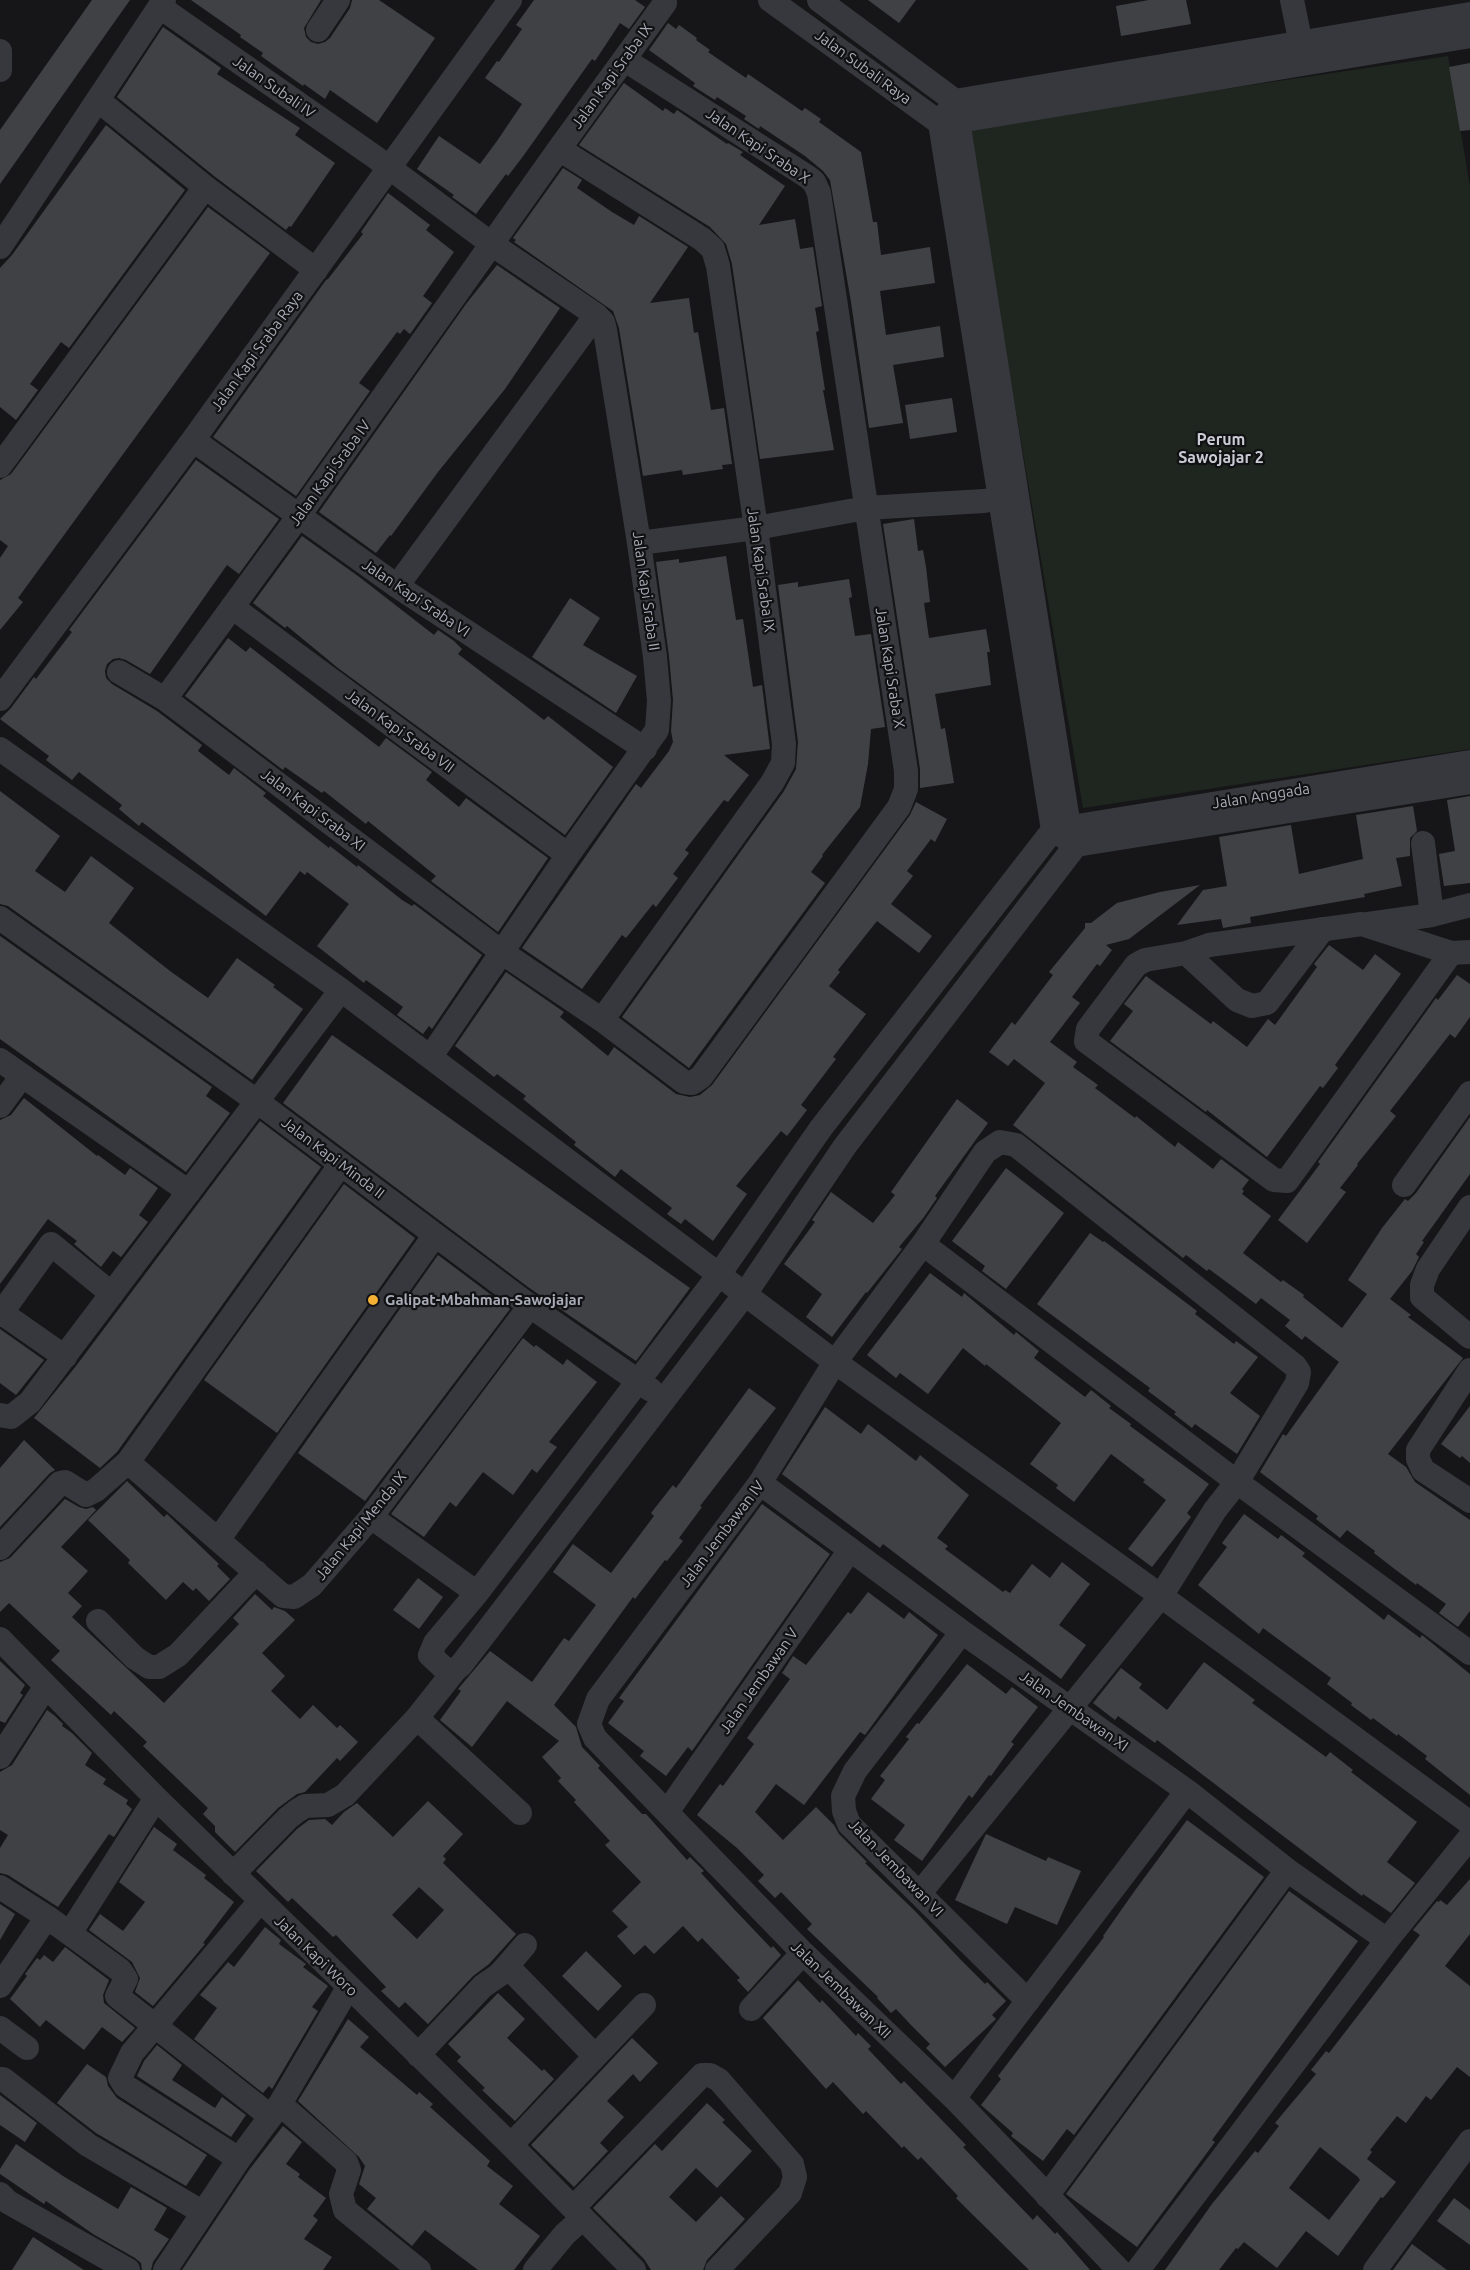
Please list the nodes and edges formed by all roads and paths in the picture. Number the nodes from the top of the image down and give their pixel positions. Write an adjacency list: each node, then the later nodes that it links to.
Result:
1 (338, 0): 9 (street)
2 (510, 0): 18 (street, Jalan Kapi Sraba Raya)
3 (770, 0): 16 (street, Jalan Subali Raya)
4 (819, 0): 16 (street, Jalan Subali Raya)
5 (1292, 0): 12 (street)
6 (162, 3): 15 (street); 18 (street, Jalan Subali IV)
7 (665, 3): 13 (street, Jalan Kapi Sraba IX)
8 (1470, 14): 12 (street)
9 (318, 30)
10 (1470, 36): 12 (street)
11 (0, 51): 14 (street)
12 (1303, 54): 16 (street)
13 (625, 60): 17 (street, Jalan Kapi Sraba IX); 27 (street, Jalan Kapi Sraba X)
14 (0, 70)
15 (99, 101): 19 (street); 21 (street)
16 (952, 115): 26 (street)
17 (559, 149): 20 (street, Jalan Kapi Sraba IX); 29 (street, Jalan Kapi Sraba IX)
18 (389, 167): 20 (street); 22 (street, Jalan Kapi Sraba Raya)
19 (205, 187): 22 (street); 25 (street)
20 (493, 244): 23 (street); 28 (street, Jalan Kapi Sraba IV)
21 (0, 247)
22 (316, 270): 24 (street, Jalan Kapi Sraba Raya)
23 (596, 315): 30 (street, Jalan Kapi Sraba II); 31 (street)
24 (193, 440): 28 (street, Jalan Kapi Sraba VI); 34 (street, Jalan Kapi Sraba Raya)
25 (0, 466)
26 (1009, 497): 27 (street); 40 (street)
27 (866, 508): 29 (street); 52 (street, Jalan Kapi Sraba X)
28 (298, 517): 31 (street, Jalan Kapi Sraba VI); 32 (street, Jalan Kapi Sraba IV)
29 (756, 528): 30 (street); 52 (street, Jalan Kapi Sraba IX)
30 (639, 543): 36 (street, Jalan Kapi Sraba II)
31 (397, 586): 36 (street, Jalan Kapi Sraba VI)
32 (232, 607): 35 (street, Jalan Kapi Sraba IV); 42 (street, Jalan Kapi Sraba VII)
33 (119, 672): 35 (street, Jalan Kapi Sraba XI)
34 (0, 699)
35 (165, 699): 48 (street, Jalan Kapi Sraba XI)
36 (645, 748): 42 (street, Jalan Kapi Sraba II)
37 (0, 749): 51 (street)
38 (1470, 762): 40 (street, Jalan Anggada)
39 (1470, 782): 40 (street, Jalan Anggada)
40 (1066, 834): 59 (street); 60 (street)
41 (1423, 843): 44 (street)
42 (568, 855): 48 (street, Jalan Kapi Sraba II)
43 (1470, 905): 44 (street)
44 (1432, 915): 46 (street)
45 (0, 918): 57 (street, Jalan Kapi Minda II)
46 (1362, 924): 47 (street); 50 (street)
47 (1323, 929): 49 (street); 49 (street)
48 (503, 953): 52 (street, Jalan Kapi Sraba X); 53 (street, Jalan Kapi Sraba II)
49 (1186, 953): 50 (street)
50 (1461, 953)
51 (341, 990): 53 (street); 57 (street)
52 (602, 1020)
53 (432, 1056): 67 (street)
54 (0, 1060): 55 (street)
55 (22, 1076): 58 (street); 63 (street)
56 (1470, 1093): 62 (street)
57 (258, 1102): 61 (street, Jalan Kapi Minda II); 63 (street)
58 (0, 1106)
59 (821, 1128): 60 (street); 67 (street)
60 (845, 1146): 69 (street)
61 (341, 1164): 65 (street, Jalan Kapi Minda II); 79 (street)
62 (1404, 1185)
63 (189, 1192): 68 (street)
64 (1470, 1207): 72 (street)
65 (435, 1234): 70 (street, Jalan Kapi Minda II); 84 (street)
66 (923, 1244): 74 (street, Jalan Jembawan IV); 80 (street); 80 (street, Jalan Jembawan IV)
67 (718, 1276): 69 (street); 76 (street)
68 (112, 1294): 71 (street); 73 (street)
69 (745, 1294): 74 (street); 77 (street)
70 (530, 1306): 76 (street, Jalan Kapi Minda II); 83 (street, Jalan Kapi Menda IX)
71 (1, 1314): 73 (street)
72 (1470, 1337)
73 (65, 1357): 78 (street)
74 (835, 1362): 81 (street, Jalan Jembawan IV); 89 (street)
75 (1470, 1370): 82 (street)
76 (638, 1381): 77 (street, Jalan Kapi Minda II); 88 (street)
77 (664, 1399): 94 (street)
78 (0, 1415)
79 (128, 1462): 84 (street, Jalan Kapi Menda IX); 85 (street)
80 (1237, 1482): 89 (street); 93 (street)
81 (760, 1483): 86 (street, Jalan Jembawan XI); 96 (street, Jalan Jembawan IV)
82 (1470, 1501)
83 (371, 1517): 87 (street, Jalan Kapi Menda IX); 88 (street)
84 (218, 1540): 87 (street, Jalan Kapi Menda IX)
85 (0, 1548)
86 (850, 1550): 91 (street, Jalan Jembawan XI); 102 (street, Jalan Jembawan V)
87 (256, 1572): 90 (street)
88 (477, 1593): 94 (street)
89 (1161, 1596): 97 (street); 104 (street)
90 (98, 1621)
91 (962, 1632): 97 (street, Jalan Jembawan XI); 109 (street, Jalan Jembawan VI)
92 (0, 1639): 95 (street, Jalan Kapi Woro)
93 (1470, 1653)
94 (455, 1670): 98 (street)
95 (46, 1686): 99 (street); 101 (street, Jalan Kapi Woro)
96 (598, 1699): 102 (street, Jalan Jembawan XII)
97 (1070, 1707): 100 (street, Jalan Jembawan XI); 109 (street)
98 (417, 1718): 103 (street); 107 (street)
99 (0, 1757)
100 (1187, 1791): 106 (street, Jalan Jembawan XI); 119 (street)
101 (156, 1798): 107 (street, Jalan Kapi Woro); 112 (street)
102 (667, 1812): 115 (street, Jalan Jembawan XII)
103 (520, 1813)
104 (1470, 1823)
105 (1470, 1838): 113 (street)
106 (1287, 1870): 113 (street, Jalan Jembawan XI); 134 (street)
107 (232, 1874): 110 (street, Jalan Kapi Woro)
108 (0, 1887): 111 (street)
109 (920, 1893): 119 (street, Jalan Jembawan VI)
110 (260, 1901): 118 (street, Jalan Kapi Woro); 122 (street)
111 (47, 1917): 112 (street); 117 (street)
112 (70, 1933): 122 (street)
113 (1387, 1940): 144 (street)
114 (525, 1945): 116 (street)
115 (803, 1953): 121 (street); 128 (street, Jalan Jembawan XII)
116 (507, 1966): 125 (street); 126 (street)
117 (0, 1986)
118 (348, 1988): 125 (street, Jalan Kapi Woro); 129 (street)
119 (1028, 2001): 128 (street)
120 (644, 2005): 126 (street)
121 (751, 2009)
122 (154, 2025): 129 (street); 132 (street)
123 (0, 2028): 124 (street)
124 (27, 2048)
125 (418, 2055): 131 (street, Jalan Kapi Woro)
126 (595, 2056): 131 (street)
127 (3, 2079): 135 (street)
128 (954, 2098): 134 (street, Jalan Jembawan XII)
129 (275, 2110): 132 (street); 139 (street)
130 (1470, 2141): 145 (street)
131 (511, 2145): 136 (street, Jalan Kapi Woro)
132 (239, 2158): 135 (street)
133 (0, 2194): 137 (street)
134 (1047, 2196): 143 (street, Jalan Jembawan XII)
135 (202, 2212): 138 (street)
136 (578, 2213): 140 (street); 141 (street, Jalan Kapi Woro); 142 (street)
137 (128, 2270)
138 (165, 2270)
139 (419, 2270)
140 (535, 2270)
141 (634, 2270)
142 (717, 2270)
143 (1119, 2270)
144 (1138, 2270)
145 (1375, 2270)

